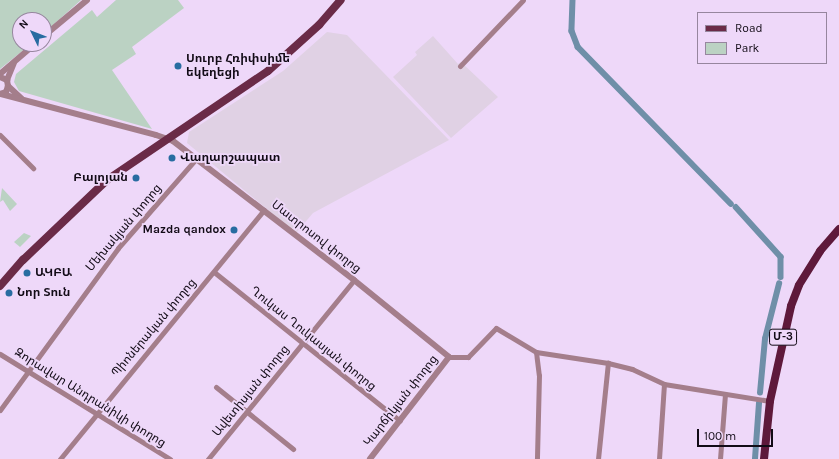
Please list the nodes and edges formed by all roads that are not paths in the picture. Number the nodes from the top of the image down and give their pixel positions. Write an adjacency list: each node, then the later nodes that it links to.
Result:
1 (87, 0): 6 (street)
2 (340, 0): 5 (main road)
3 (347, 0): 5 (main road)
4 (523, 0): 9 (street)
5 (329, 15): 15 (main road)
6 (52, 29)
7 (25, 52): 8 (street)
8 (14, 61): 10 (street); 11 (street)
9 (460, 66)
10 (0, 76): 11 (street)
11 (7, 83): 12 (street); 13 (street)
12 (0, 94): 13 (street, Մատրոսով փողոց)
13 (22, 99): 15 (street, Մատրոսով փողոց)
14 (0, 135): 17 (street)
15 (166, 139): 16 (street, Մատրոսով փողոց); 22 (main road)
16 (196, 159): 18 (street, Մատրոսով փողոց); 28 (street, Մեխակյան փողոց)
17 (33, 168)
18 (264, 210): 20 (street, Պիոներական փողոց); 21 (street, Մատրոսով փողոց)
19 (839, 229): 32 (highway, Մ-3)
20 (214, 272): 23 (street, Ղուկաս Ղուկասյան փողոց); 35 (street, Պիոներական փողոց)
21 (354, 280): 23 (street, Ավետիսյան փողոց); 26 (street, Մատրոսով փողոց)
22 (0, 286)
23 (304, 343): 34 (street, Ավետիսյան փողոց); 36 (street, Ղուկաս Ղուկասյան փողոց)
24 (536, 352): 26 (street); 27 (street); 42 (street)
25 (0, 354): 28 (street, Զորավար Անդրանիկի փողոց)
26 (449, 357): 36 (street, Կարճիկյան փողոց)
27 (608, 363): 29 (street); 43 (street)
28 (28, 371): 33 (street, Մեխակյան փողոց); 35 (street, Զորավար Անդրանիկի փողոց)
29 (664, 384): 31 (street); 44 (street)
30 (216, 387): 34 (street)
31 (725, 394): 32 (street); 45 (street)
32 (770, 401): 46 (highway, Մ-3)
33 (0, 410)
34 (248, 411): 37 (street); 40 (street, Ավետիսյան փողոց)
35 (98, 413): 38 (street, Պիոներական փողոց); 39 (street, Զորավար Անդրանիկի փողոց)
36 (400, 421): 41 (street, Կարճիկյան փողոց)
37 (293, 449)
38 (60, 459)
39 (170, 459)
40 (208, 459)
41 (370, 459)
42 (537, 459)
43 (598, 459)
44 (659, 459)
45 (720, 459)
46 (764, 459)

